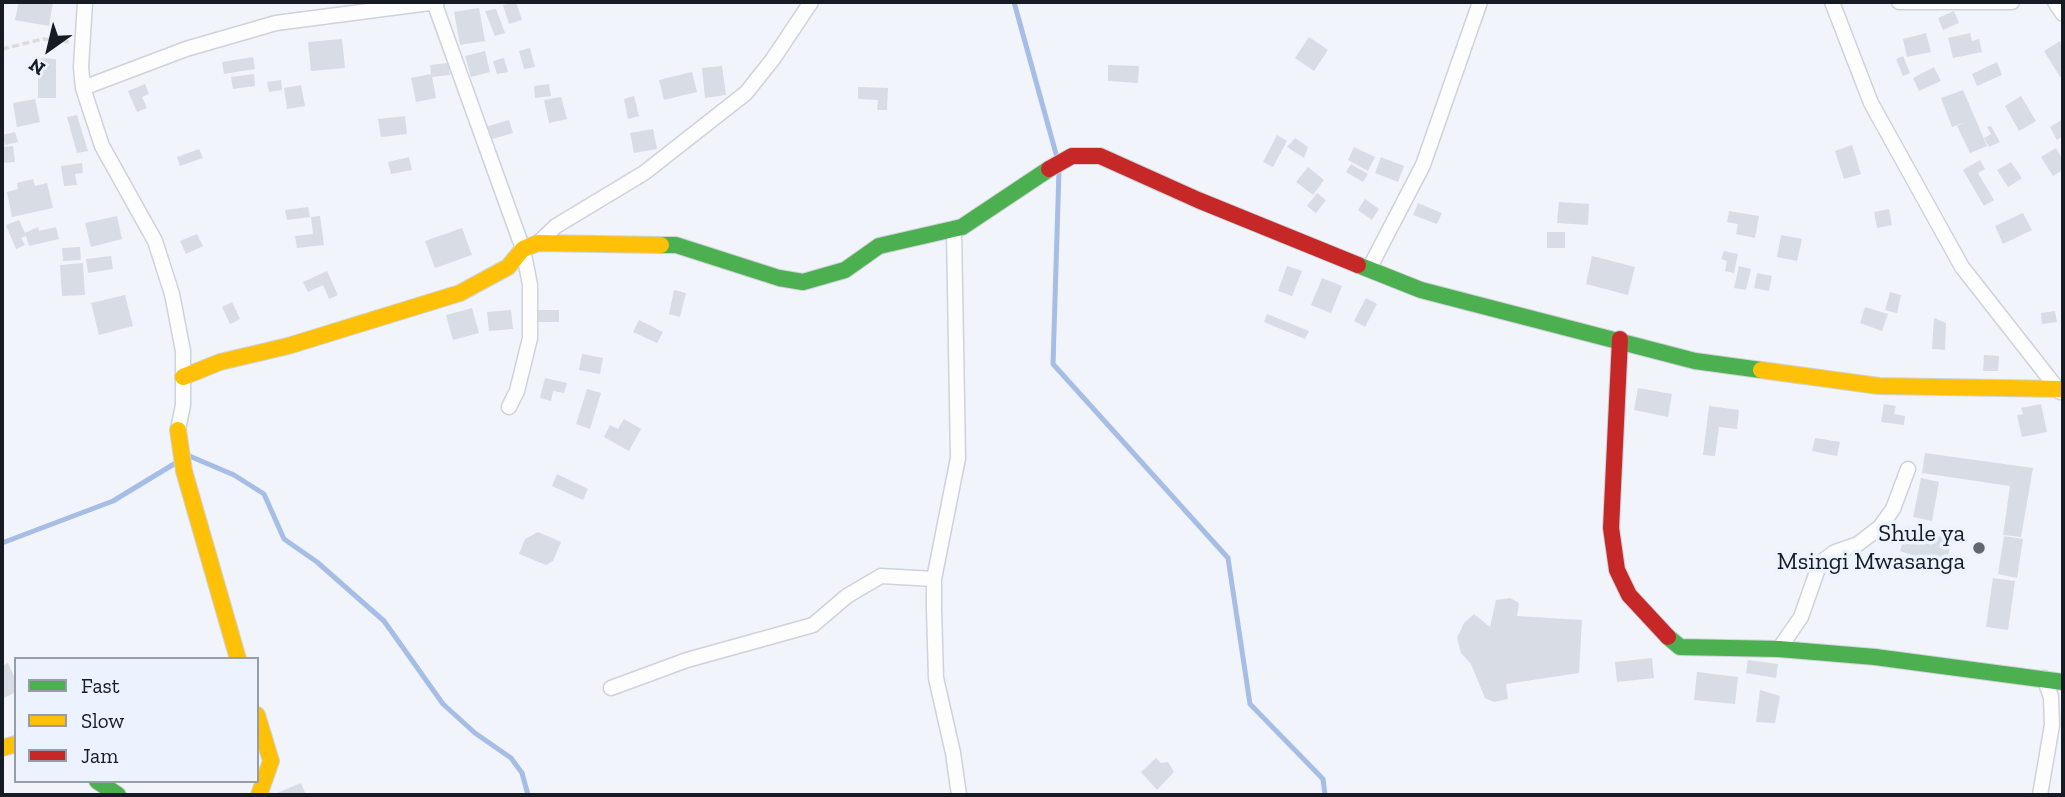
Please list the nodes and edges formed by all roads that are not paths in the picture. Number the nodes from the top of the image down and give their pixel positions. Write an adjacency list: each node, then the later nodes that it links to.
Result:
1 (85, 2): 10 (street)
2 (436, 2): 10 (street); 12 (street)
3 (811, 2): 12 (street)
4 (1480, 2): 13 (street)
5 (1832, 2): 16 (street)
6 (1899, 2): 7 (street)
7 (2012, 2)
8 (2055, 2): 9 (street)
9 (2063, 14)
10 (83, 88): 15 (street)
11 (954, 231): 12 (street); 13 (street); 20 (street)
12 (531, 246): 15 (street); 17 (street)
13 (1370, 267): 14 (street)
14 (1620, 339): 16 (street); 21 (street)
15 (183, 377): 18 (street)
16 (2060, 390)
17 (509, 407)
18 (178, 430): 22 (street)
19 (1909, 469): 21 (street)
20 (934, 579): 25 (street); 30 (street)
21 (1779, 649): 23 (street)
22 (237, 657)
23 (2045, 678): 24 (street); 31 (street)
24 (2063, 682)
25 (611, 688)
26 (259, 722): 29 (street)
27 (100, 783): 28 (street)
28 (118, 795)
29 (259, 795)
30 (959, 795)
31 (2040, 795)

